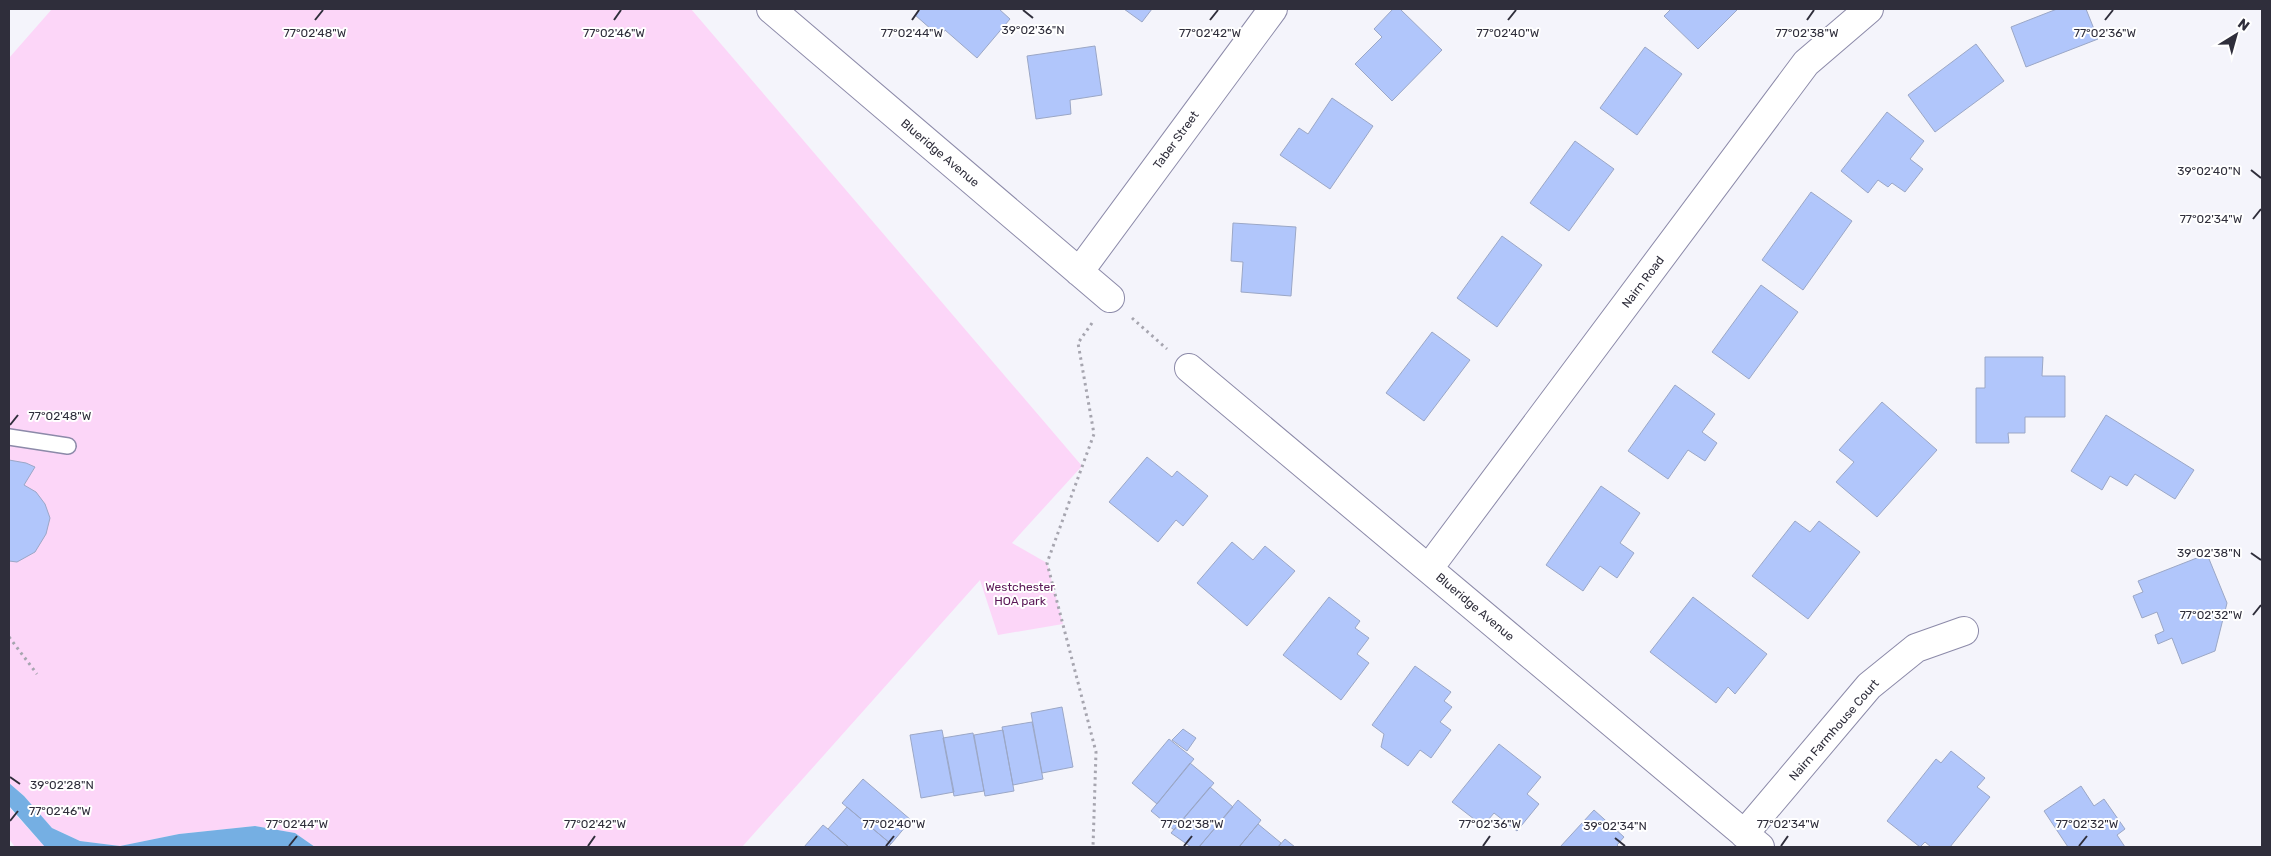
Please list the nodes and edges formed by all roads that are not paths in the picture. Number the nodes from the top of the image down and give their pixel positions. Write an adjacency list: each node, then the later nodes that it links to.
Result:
1 (770, 9): 4 (street, Blueridge Avenue)
2 (1273, 9): 4 (street, Taber Street)
3 (1869, 9): 9 (street, Nairn Road)
4 (1079, 272): 5 (street, Blueridge Avenue)
5 (1110, 298)
6 (1189, 368): 9 (street, Blueridge Avenue)
7 (9, 437): 8 (lane)
8 (68, 446)
9 (1429, 568): 11 (street, Blueridge Avenue)
10 (1964, 631): 11 (street, Nairn Farmhouse Court)
11 (1752, 840)

